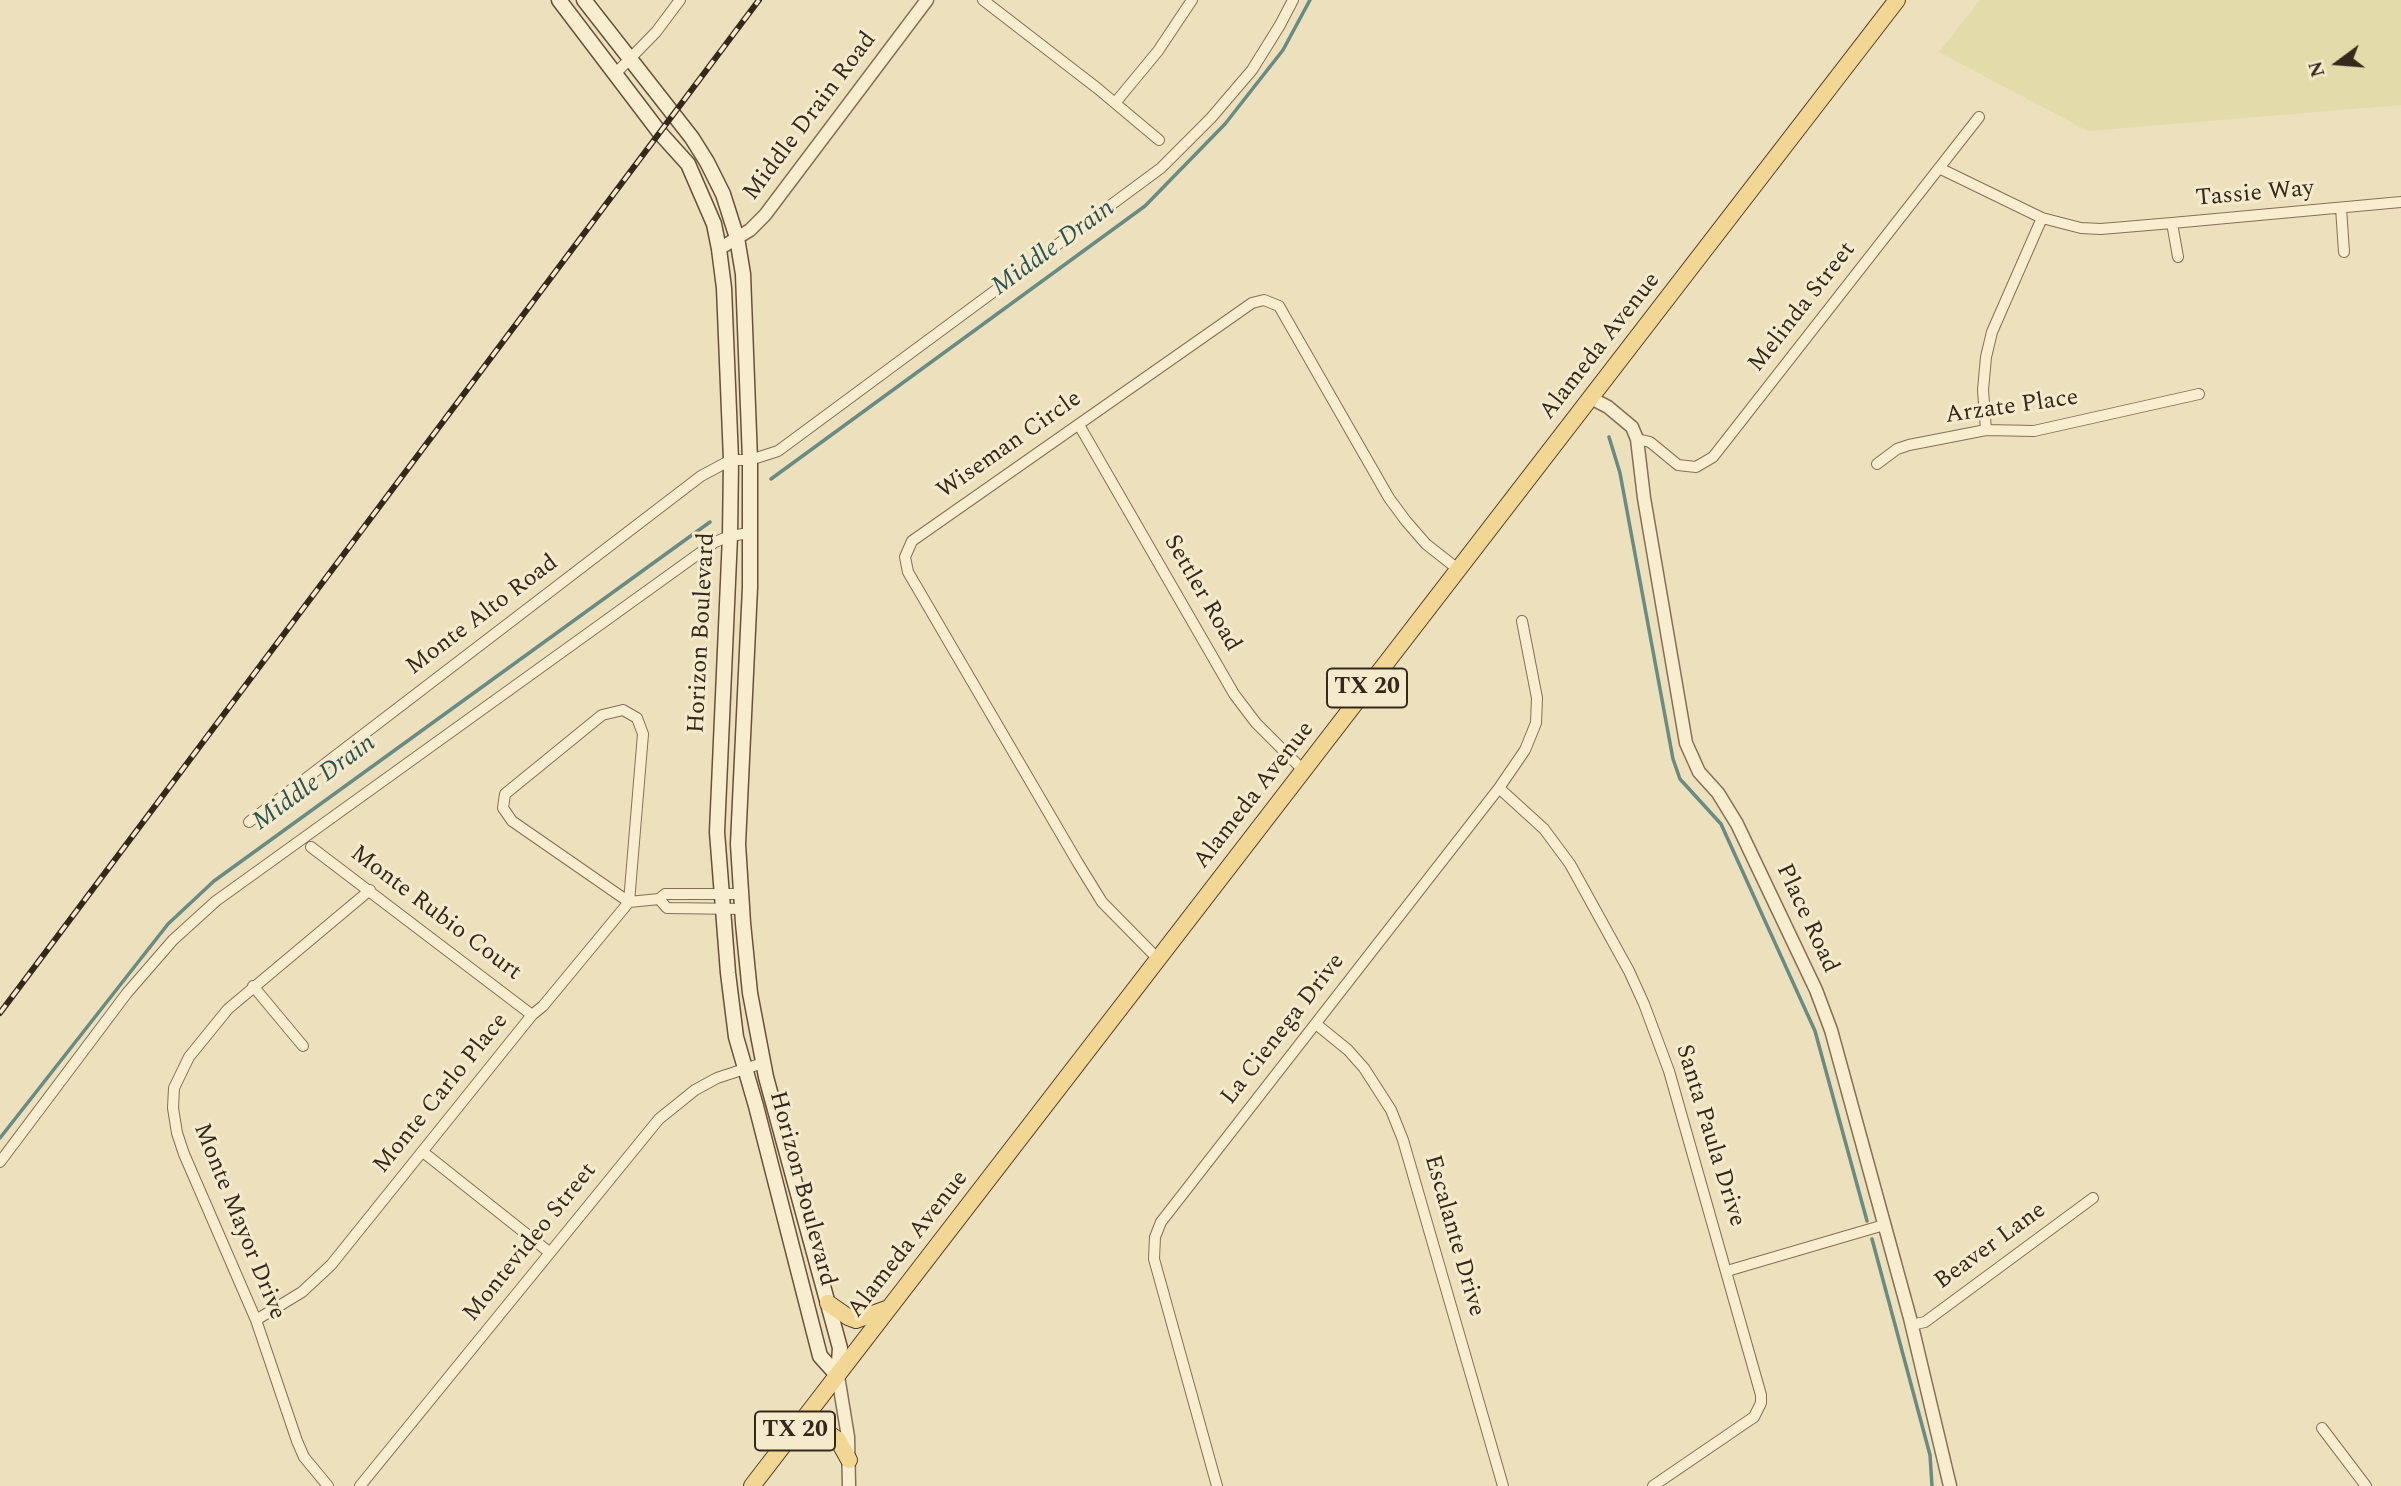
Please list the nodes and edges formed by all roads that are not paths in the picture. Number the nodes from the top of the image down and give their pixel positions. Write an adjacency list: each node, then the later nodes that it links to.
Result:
1 (559, 0): 10 (main road, Horizon Boulevard)
2 (584, 0): 9 (main road, Horizon Boulevard)
3 (680, 0): 9 (street)
4 (927, 0): 19 (street, Middle Drain Road)
5 (983, 0): 11 (street)
6 (1192, 0): 11 (street)
7 (1293, 0): 29 (street)
8 (1897, 0): 24 (main road, Alameda Avenue / TX 20)
9 (630, 59): 10 (street); 19 (main road, Horizon Boulevard)
10 (616, 73): 20 (main road, Horizon Boulevard)
11 (1115, 103): 13 (street)
12 (1979, 117): 14 (street, Melinda Street)
13 (1159, 139)
14 (1939, 169): 17 (street, Tassie Way); 27 (street, Melinda Street)
15 (2401, 202): 16 (street, Tassie Way)
16 (2342, 208): 18 (street, Tassie Way); 21 (street, Tassie Way)
17 (2042, 218): 18 (street, Tassie Way); 26 (street)
18 (2172, 223): 22 (street, Tassie Way)
19 (737, 238): 20 (street, Middle Drain Road); 29 (main road, Horizon Boulevard)
20 (719, 249): 28 (main road, Horizon Boulevard)
21 (2344, 252)
22 (2178, 257)
23 (2199, 394): 26 (street, Arzate Place)
24 (1591, 398): 27 (street); 33 (main road, Alameda Avenue / TX 20)
25 (1079, 425): 33 (street, Wiseman Circle); 35 (street, Settler Road); 45 (street, Wiseman Circle)
26 (1986, 430): 30 (street, Arzate Place)
27 (1637, 439): 55 (street, Place Road)
28 (731, 460): 29 (street, Monte Alto Road); 32 (main road, Horizon Boulevard); 37 (street, Monte Alto Road)
29 (750, 460): 31 (main road, Horizon Boulevard)
30 (1877, 464)
31 (750, 533): 32 (street); 43 (main road, Horizon Boulevard)
32 (730, 536): 40 (main road, Horizon Boulevard); 53 (street)
33 (1459, 570): 35 (main road, Alameda Avenue / TX 20)
34 (1522, 621): 36 (street, La Cienega Drive)
35 (1303, 770): 45 (main road, Alameda Avenue / TX 20)
36 (1499, 788): 48 (street, La Cienega Drive); 57 (street, Santa Paula Drive)
37 (249, 822)
38 (311, 846): 39 (street, Monte Rubio Court)
39 (370, 890): 46 (street, Monte Mayor Drive); 47 (street, Monte Rubio Court)
40 (721, 894): 41 (street); 43 (street); 44 (main road, Horizon Boulevard)
41 (659, 899): 42 (street); 44 (street)
42 (629, 902): 42 (street); 47 (street, Monte Carlo Place)
43 (742, 902): 44 (street); 50 (main road, Horizon Boulevard)
44 (722, 910): 51 (main road, Horizon Boulevard)
45 (1158, 959): 59 (main road, Alameda Avenue / TX 20)
46 (253, 986): 49 (street); 60 (street, Monte Mayor Drive)
47 (533, 1014): 52 (street, Monte Carlo Place)
48 (1316, 1024): 70 (street, La Cienega Drive); 71 (street, Escalante Drive)
49 (303, 1046)
50 (763, 1063): 51 (street, Montevideo Street); 58 (main road, Horizon Boulevard)
51 (745, 1068): 56 (street, Montevideo Street); 62 (main road, Horizon Boulevard)
52 (423, 1152): 56 (street); 60 (street, Monte Carlo Place)
53 (0, 1162)
54 (2093, 1198): 61 (street, Beaver Lane)
55 (1884, 1225): 57 (street); 61 (street, Place Road)
56 (550, 1252): 67 (street, Montevideo Street)
57 (1727, 1271): 72 (street, Santa Paula Drive)
58 (828, 1303): 59 (main road); 62 (main road, Horizon Boulevard)
59 (891, 1307): 62 (main road, Alameda Avenue / TX 20)
60 (256, 1320): 66 (street, Monte Mayor Drive)
61 (1911, 1325): 73 (street, Place Road)
62 (838, 1376): 64 (main road, Alameda Avenue / TX 20); 65 (street)
63 (2322, 1428): 74 (street)
64 (790, 1437): 65 (main road); 68 (main road, Alameda Avenue / TX 20)
65 (849, 1460): 69 (street)
66 (328, 1486)
67 (360, 1486)
68 (752, 1486)
69 (849, 1486)
70 (1217, 1486)
71 (1503, 1486)
72 (1653, 1486)
73 (1950, 1486)
74 (2366, 1486)

